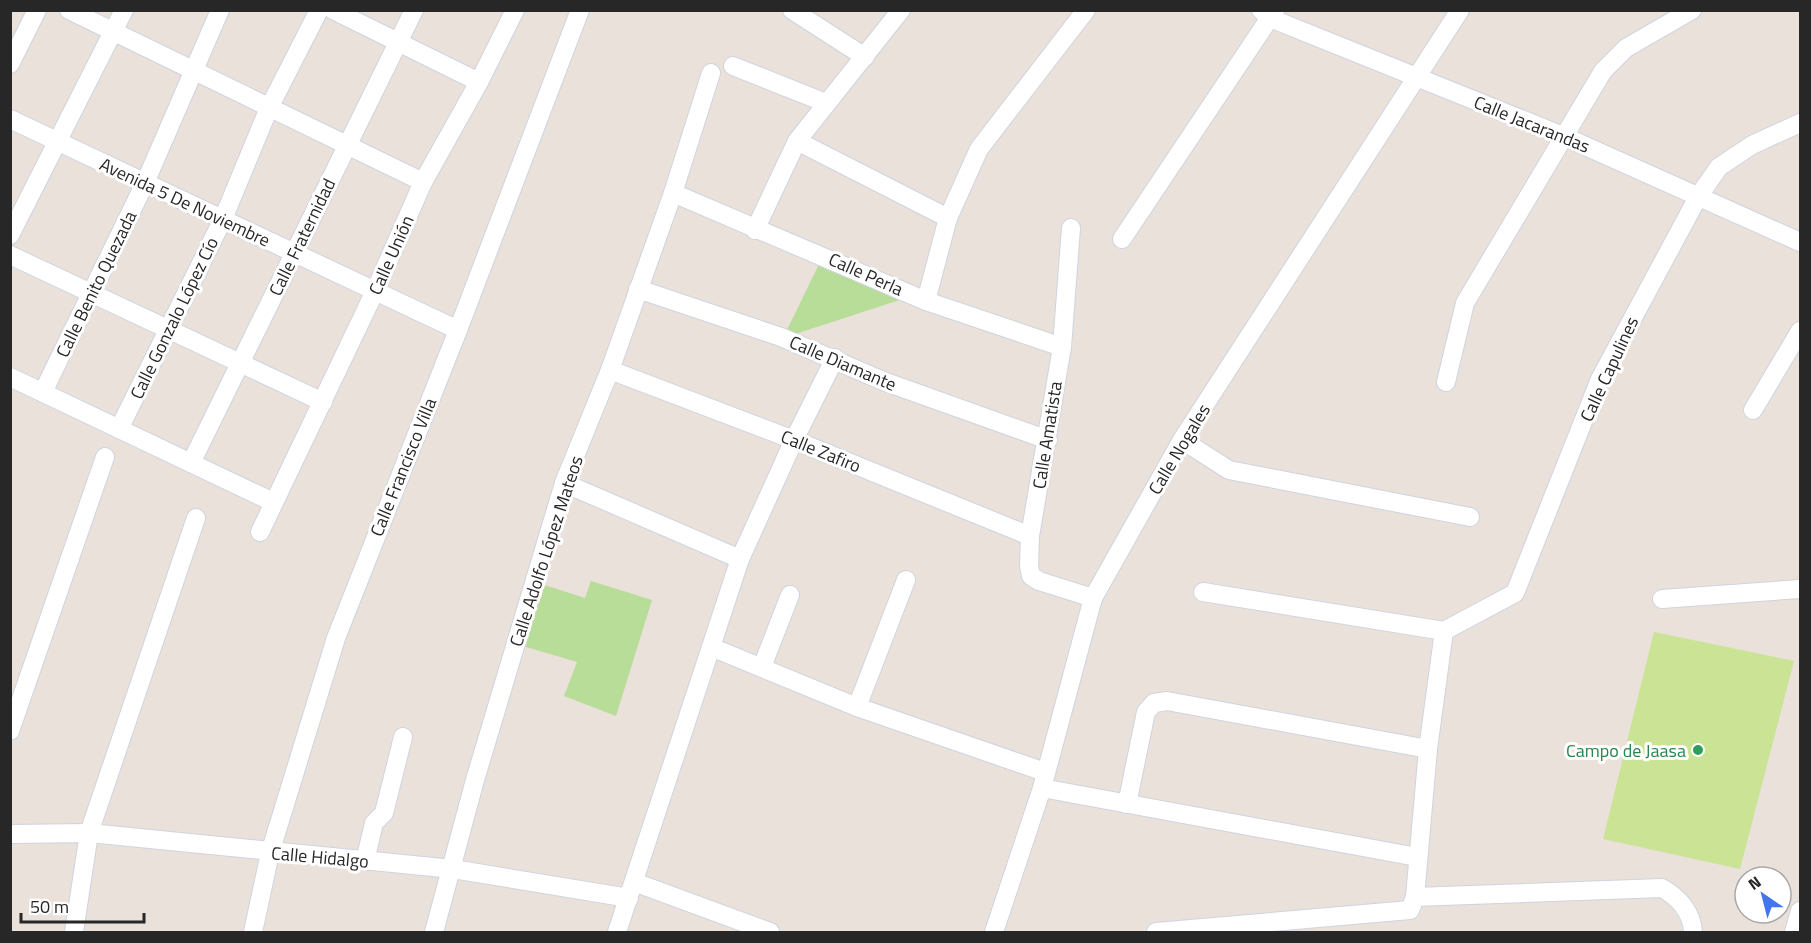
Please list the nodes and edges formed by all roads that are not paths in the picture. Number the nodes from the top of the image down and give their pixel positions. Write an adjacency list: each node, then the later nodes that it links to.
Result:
1 (37, 10): 19 (street)
2 (69, 10): 16 (street)
3 (124, 10): 16 (street)
4 (220, 10): 21 (street, Calle Benito Quezada)
5 (319, 10): 26 (street, Calle Gonzalo López Cío)
6 (333, 10): 17 (street)
7 (414, 10): 17 (street, Calle Fraternidad)
8 (514, 10): 24 (street, Calle Unión)
9 (580, 10): 51 (street, Calle Francisco Villa)
10 (792, 10): 18 (street)
11 (901, 10): 18 (street)
12 (1086, 10): 37 (street)
13 (1460, 10): 23 (street, Calle Nogales)
14 (1692, 10): 29 (street)
15 (1269, 13): 23 (street, Calle Jacarandas); 42 (street)
16 (114, 33): 21 (street); 31 (street)
17 (398, 42): 24 (street); 32 (street, Calle Fraternidad)
18 (865, 57): 25 (street)
19 (10, 64)
20 (733, 66): 25 (street)
21 (193, 71): 26 (street); 34 (street, Calle Benito Quezada)
22 (711, 73): 35 (street, Calle Adolfo López Mateos)
23 (1416, 78): 29 (street, Calle Jacarandas); 65 (street, Calle Nogales)
24 (479, 82): 33 (street, Calle Unión)
25 (826, 103): 30 (street)
26 (269, 108): 32 (street); 38 (street, Calle Gonzalo López Cío)
27 (10, 119): 31 (street, Avenida 5 De Noviembre)
28 (1800, 123): 36 (street, Calle Capulines)
29 (1563, 136): 36 (street, Calle Jacarandas); 58 (street)
30 (797, 141): 37 (street); 40 (street)
31 (58, 142): 34 (street, Avenida 5 De Noviembre); 41 (street)
32 (347, 145): 33 (street); 44 (street, Calle Fraternidad)
33 (423, 182): 47 (street, Calle Unión)
34 (146, 183): 38 (street, Avenida 5 De Noviembre); 48 (street, Calle Benito Quezada)
35 (673, 194): 40 (street, Calle Perla); 46 (street, Calle Adolfo López Mateos)
36 (1698, 197): 43 (street, Calle Jacarandas); 81 (street, Calle Capulines)
37 (948, 218): 49 (street)
38 (223, 219): 44 (street, Avenida 5 De Noviembre); 50 (street, Calle Gonzalo López Cío)
39 (1071, 228): 53 (street, Calle Amatista)
40 (755, 230): 49 (street, Calle Perla)
41 (10, 235)
42 (1122, 239)
43 (1800, 242)
44 (295, 253): 47 (street, Avenida 5 De Noviembre); 55 (street, Calle Fraternidad)
45 (12, 260): 48 (street)
46 (638, 289): 54 (street, Calle Diamante); 56 (street, Calle Adolfo López Mateos)
47 (375, 291): 51 (street, Avenida 5 De Noviembre); 60 (street, Calle Unión)
48 (91, 293): 50 (street); 59 (street, Calle Benito Quezada)
49 (926, 301): 53 (street, Calle Perla)
50 (170, 330): 55 (street); 62 (street, Calle Gonzalo López Cío)
51 (458, 330): 92 (street, Calle Francisco Villa)
52 (1800, 331): 61 (street)
53 (1062, 347): 64 (street, Calle Amatista)
54 (835, 358): 63 (street); 64 (street, Calle Diamante)
55 (240, 363): 60 (street); 67 (street, Calle Fraternidad)
56 (610, 370): 63 (street, Calle Zafiro); 68 (street, Calle Adolfo López Mateos)
57 (10, 377): 59 (street)
58 (1446, 382)
59 (43, 392): 62 (street)
60 (323, 402): 69 (street, Calle Unión)
61 (1753, 410)
62 (119, 429): 67 (street)
63 (794, 440): 73 (street, Calle Zafiro); 74 (street)
64 (1048, 440): 73 (street, Calle Amatista)
65 (1182, 440): 70 (street); 79 (street, Calle Nogales)
66 (105, 458): 85 (street)
67 (191, 463): 69 (street)
68 (564, 483): 74 (street); 95 (street, Calle Adolfo López Mateos)
69 (273, 502): 72 (street, Calle Unión)
70 (1470, 517)
71 (195, 518): 90 (street)
72 (260, 532)
73 (1030, 536): 79 (street, Calle Amatista)
74 (740, 559): 82 (street)
75 (906, 580): 84 (street)
76 (1800, 589): 80 (street)
77 (1203, 592): 81 (street)
78 (790, 596): 83 (street)
79 (1093, 598): 88 (street, Calle Nogales)
80 (1662, 599)
81 (1444, 631): 87 (street)
82 (711, 647): 83 (street); 96 (street)
83 (762, 668): 84 (street)
84 (857, 707): 88 (street)
85 (10, 731)
86 (403, 737): 94 (street)
87 (1428, 749): 89 (street); 93 (street)
88 (1043, 780): 89 (street); 104 (street, Calle Nogales)
89 (1127, 804): 93 (street)
90 (89, 833): 91 (street, Calle Hidalgo); 92 (street, Calle Hidalgo); 99 (street)
91 (10, 834)
92 (270, 853): 94 (street, Calle Hidalgo); 100 (street, Calle Francisco Villa)
93 (1417, 857): 97 (street)
94 (365, 861): 95 (street, Calle Hidalgo)
95 (453, 869): 96 (street, Calle Hidalgo); 101 (street, Calle Adolfo López Mateos)
96 (631, 890): 102 (street); 103 (street, Calle Hidalgo)
97 (1413, 904): 105 (street); 106 (street)
98 (1800, 911): 107 (street)
99 (74, 933)
100 (253, 933)
101 (434, 933)
102 (617, 933)
103 (770, 933)
104 (994, 933)
105 (1156, 933)
106 (1693, 933)
107 (1794, 933)

